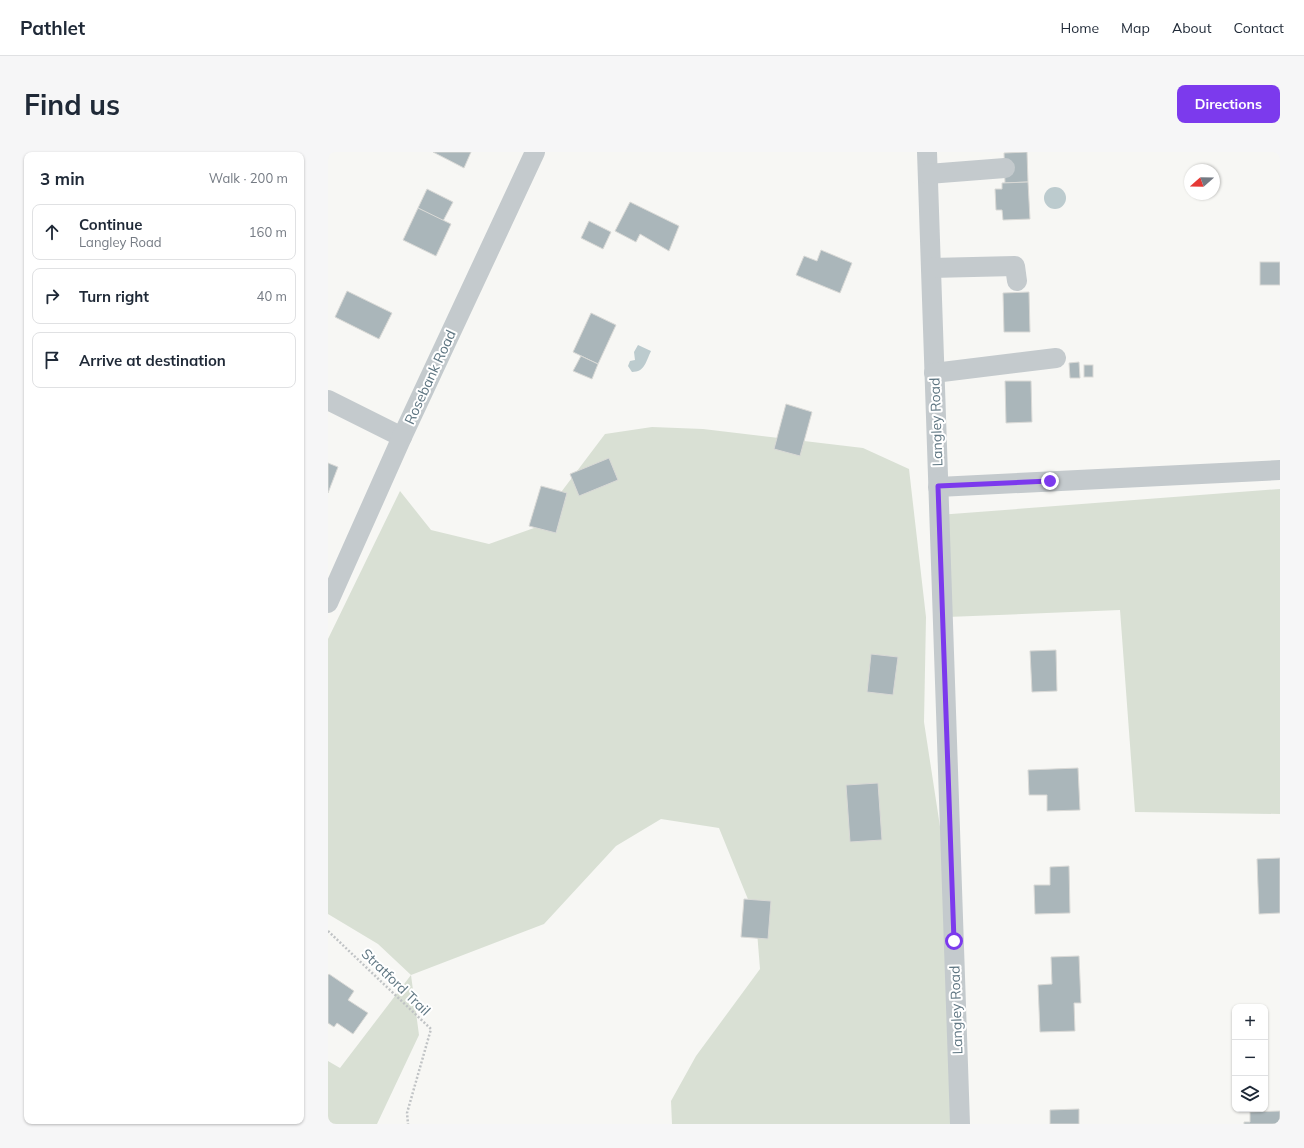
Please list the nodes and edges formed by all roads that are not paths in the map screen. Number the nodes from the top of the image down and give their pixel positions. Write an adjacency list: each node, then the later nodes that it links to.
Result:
1 (535, 152): 10 (street, Rosebank Road)
2 (927, 152): 4 (street, Langley Road)
3 (1005, 168): 4 (street)
4 (928, 174): 5 (street, Langley Road)
5 (931, 268): 6 (street); 8 (street, Langley Road)
6 (1017, 281)
7 (1056, 358): 8 (street)
8 (934, 373): 12 (street, Langley Road)
9 (328, 400): 10 (street)
10 (402, 437): 13 (street, Rosebank Road)
11 (1280, 470): 12 (street)
12 (938, 486): 14 (street, Langley Road)
13 (328, 603)
14 (960, 1124)

